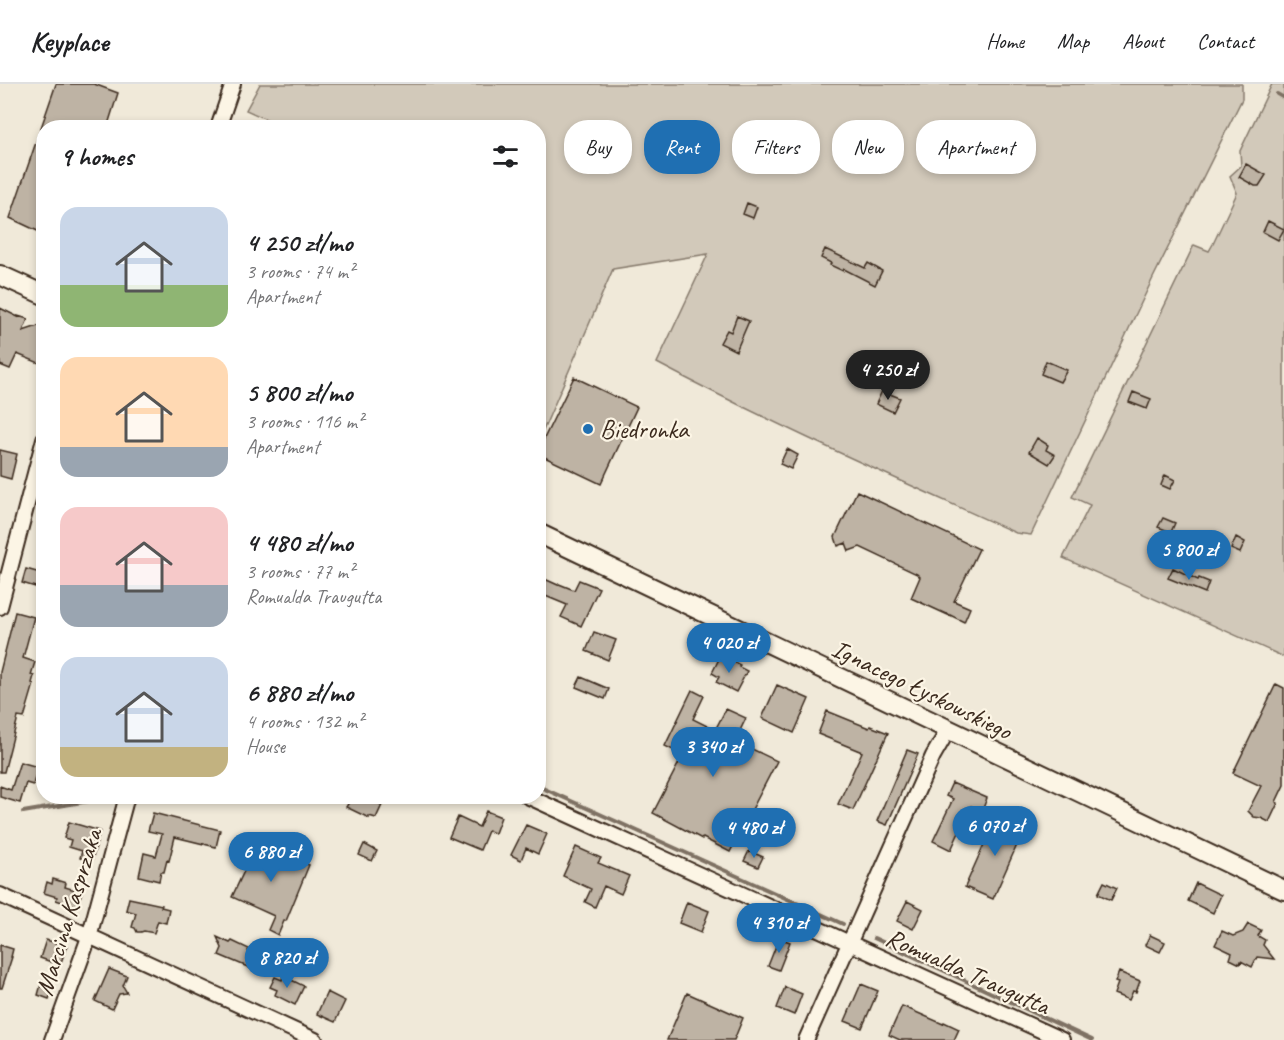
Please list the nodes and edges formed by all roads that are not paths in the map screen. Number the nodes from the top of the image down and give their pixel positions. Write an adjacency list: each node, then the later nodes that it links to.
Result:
1 (233, 84): 2 (street)
2 (221, 120)
3 (0, 274): 4 (street)
4 (36, 291)
5 (36, 470): 7 (street)
6 (546, 537): 8 (street, Ignacego Łyskowskiego)
7 (0, 607)
8 (948, 730): 11 (street, Ignacego Łyskowskiego); 14 (street)
9 (125, 804): 13 (street, Marcina Kasprzaka)
10 (544, 804): 14 (street, Romualda Traugutta)
11 (1284, 890)
12 (0, 895): 13 (street)
13 (89, 937): 15 (street, Marcina Kasprzaka); 16 (street)
14 (849, 944): 17 (street); 18 (street, Romualda Traugutta)
15 (52, 1040)
16 (315, 1040)
17 (806, 1040)
18 (1062, 1040)

